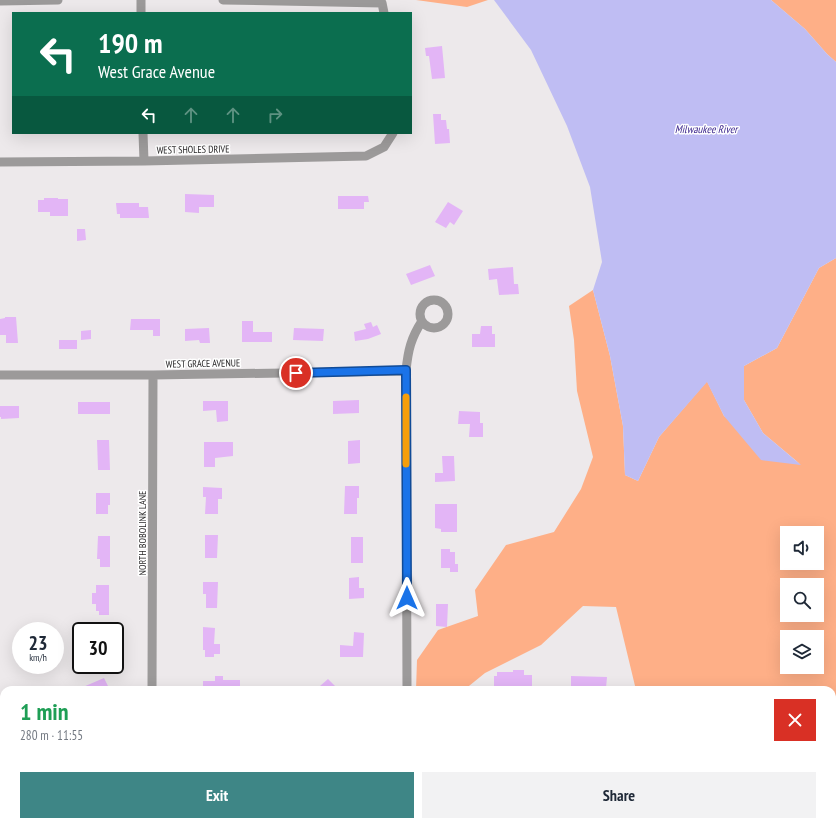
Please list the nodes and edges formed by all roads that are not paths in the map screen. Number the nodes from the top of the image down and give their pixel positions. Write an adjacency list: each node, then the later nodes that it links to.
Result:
1 (58, 0): 4 (street)
2 (141, 0): 5 (street)
3 (223, 0): 6 (street)
4 (0, 1)
5 (141, 12)
6 (384, 12)
7 (143, 134): 9 (street)
8 (392, 134): 9 (street, WEST SHOLES DRIVE)
9 (144, 161): 10 (street, WEST SHOLES DRIVE)
10 (0, 162)
11 (422, 321): 12 (street)
12 (406, 370): 14 (street, WEST GRACE AVENUE); 16 (street)
13 (0, 376): 14 (street, WEST GRACE AVENUE)
14 (153, 376): 15 (street, NORTH BOBOLINK LANE)
15 (152, 686)
16 (407, 686)

